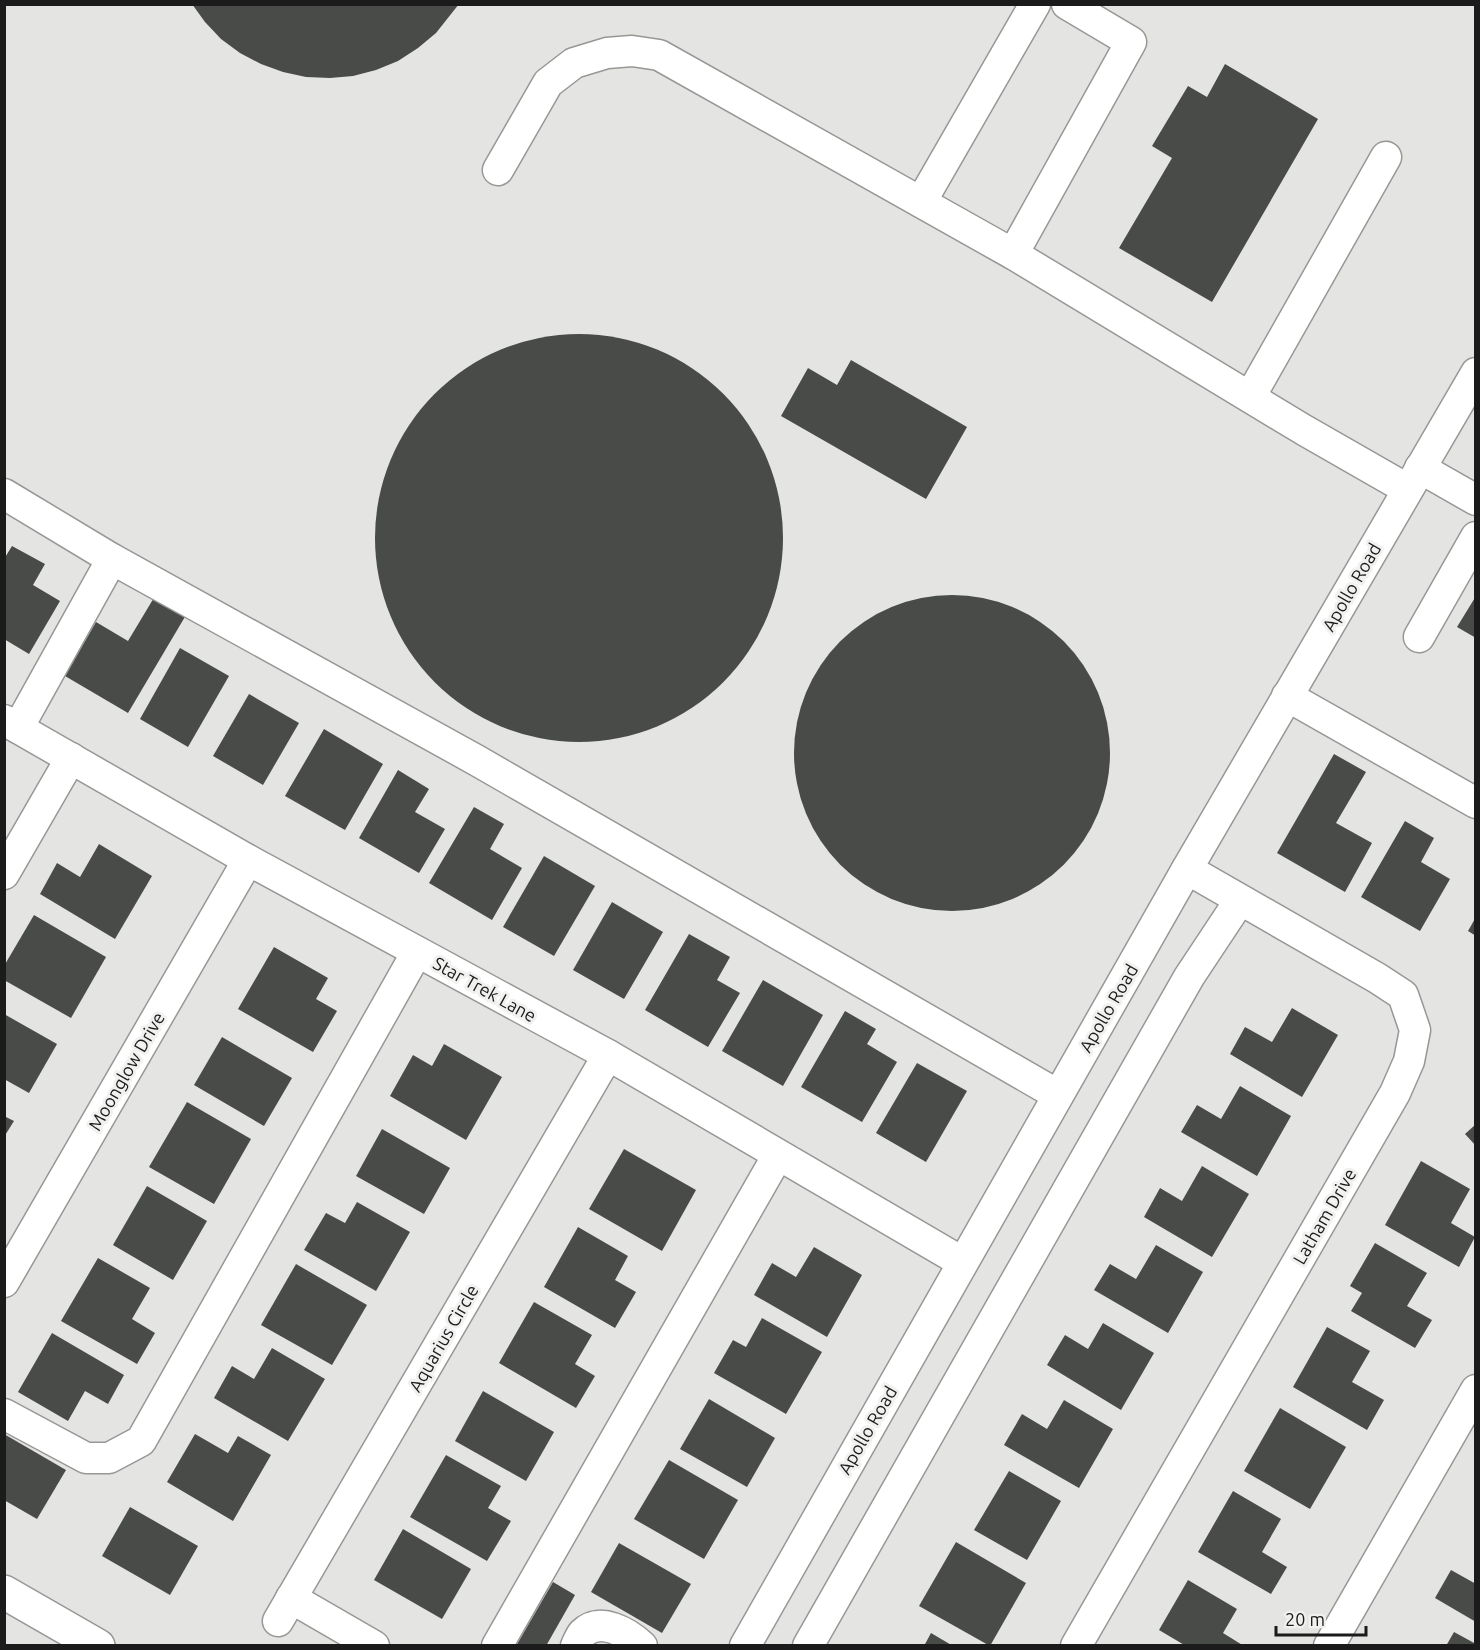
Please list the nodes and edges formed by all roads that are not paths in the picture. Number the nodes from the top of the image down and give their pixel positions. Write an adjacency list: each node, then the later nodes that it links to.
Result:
1 (1035, 4): 5 (street)
2 (1067, 4): 6 (street)
3 (1386, 157): 8 (street)
4 (498, 170): 5 (street)
5 (921, 202): 6 (street)
6 (1013, 254): 8 (street)
7 (1476, 373): 9 (street, Apollo Road)
8 (1250, 397): 9 (street)
9 (1414, 478): 11 (street); 15 (street, Apollo Road)
10 (4, 494): 13 (street)
11 (1476, 500)
12 (1476, 537): 14 (street)
13 (112, 559): 16 (street); 25 (street)
14 (1419, 637)
15 (1287, 696): 18 (street); 20 (street, Apollo Road)
16 (11, 724): 17 (street, Star Trek Lane)
17 (71, 758): 19 (street, Star Trek Lane); 21 (street)
18 (1476, 803)
19 (248, 860): 23 (street, Star Trek Lane); 28 (street, Moonglow Drive)
20 (1187, 869): 22 (street, Latham Drive); 25 (street, Apollo Road)
21 (4, 874)
22 (1240, 900): 38 (street); 39 (street, Latham Drive)
23 (417, 952): 24 (street, Star Trek Lane); 30 (street)
24 (608, 1056): 26 (street, Star Trek Lane); 33 (street, Aquarius Circle)
25 (1058, 1095): 27 (street, Apollo Road)
26 (778, 1155): 27 (street, Star Trek Lane); 34 (street)
27 (962, 1263): 37 (street, Apollo Road)
28 (4, 1282)
29 (1476, 1390): 40 (street)
30 (4, 1414)
31 (4, 1592): 32 (main road)
32 (98, 1646)
33 (374, 1646)
34 (497, 1646)
35 (576, 1646): 36 (street)
36 (642, 1646)
37 (745, 1646)
38 (808, 1646)
39 (1076, 1646)
40 (1329, 1646)

